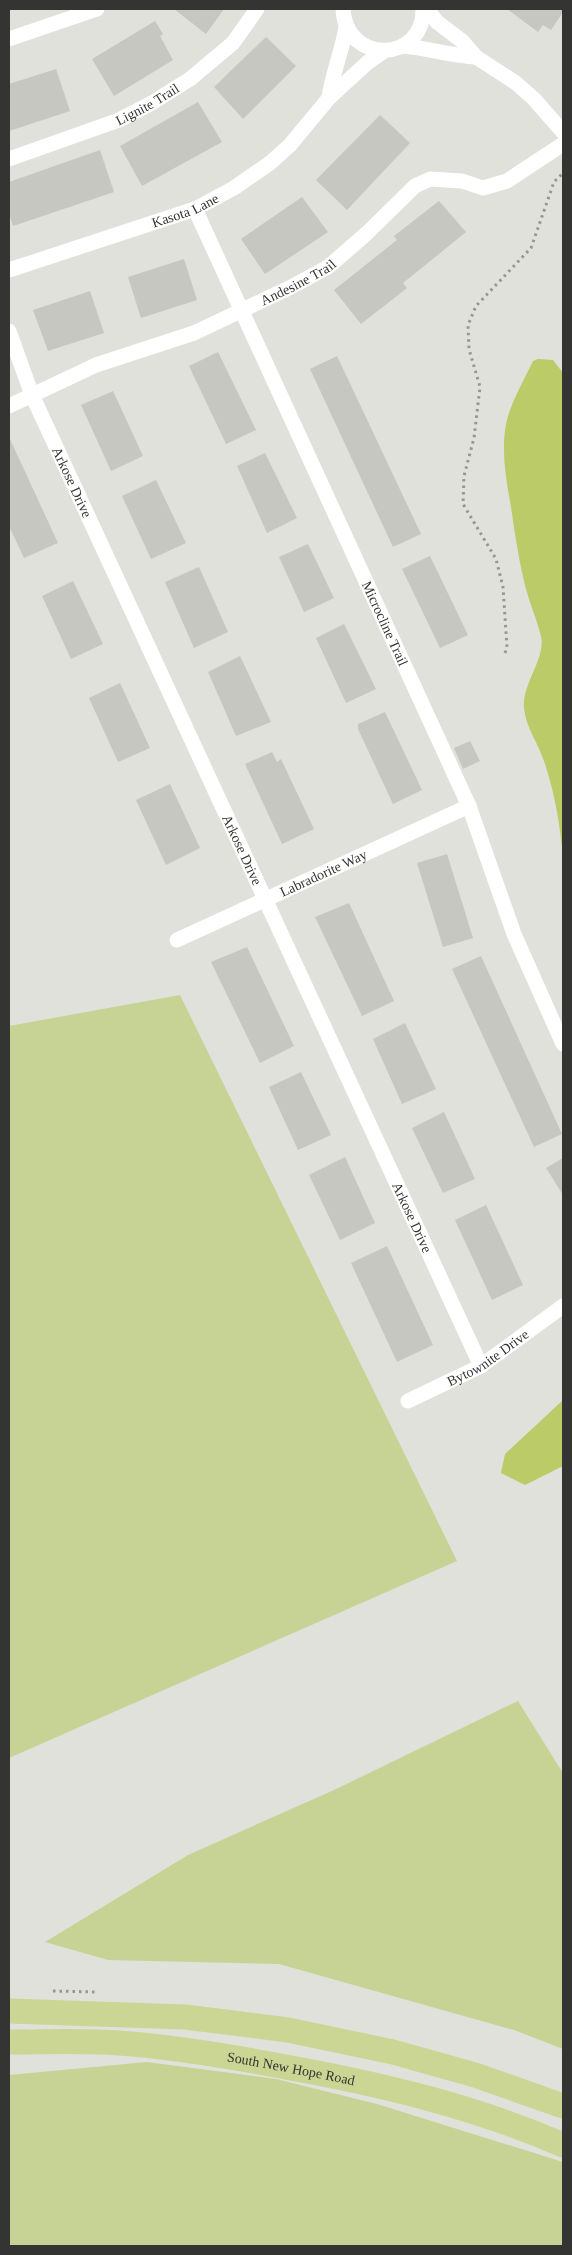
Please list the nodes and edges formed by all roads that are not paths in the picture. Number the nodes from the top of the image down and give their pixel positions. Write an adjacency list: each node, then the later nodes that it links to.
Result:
1 (97, 9): 6 (street)
2 (257, 9): 13 (street, Lignite Trail)
3 (343, 9): 5 (street, Kasota Lane)
4 (425, 9): 7 (street); 9 (street)
5 (346, 27): 8 (street); 10 (street, Kasota Lane)
6 (9, 39)
7 (403, 46): 8 (street, Kasota Lane); 9 (street)
8 (384, 51): 10 (street, Kasota Lane)
9 (476, 57): 11 (street)
10 (329, 98): 14 (street, Kasota Lane)
11 (563, 132)
12 (563, 144): 16 (street, Andesine Trail)
13 (9, 159)
14 (195, 209): 15 (street, Kasota Lane); 16 (street, Microcline Trail)
15 (9, 270)
16 (241, 311): 18 (street, Andesine Trail); 20 (street, Microcline Trail)
17 (9, 330): 18 (street, Arkose Drive)
18 (32, 395): 19 (street, Andesine Trail); 21 (street, Arkose Drive)
19 (9, 406)
20 (469, 806): 21 (street, Labradorite Way); 23 (street, Microcline Trail)
21 (265, 899): 22 (street, Labradorite Way); 25 (street, Arkose Drive)
22 (177, 940)
23 (563, 1044)
24 (563, 1306): 25 (street, Bytownite Drive)
25 (481, 1366): 26 (street, Bytownite Drive)
26 (408, 1401)
27 (9, 2011): 29 (main road)
28 (9, 2042): 30 (main road, South New Hope Road)
29 (563, 2106)
30 (563, 2144)

